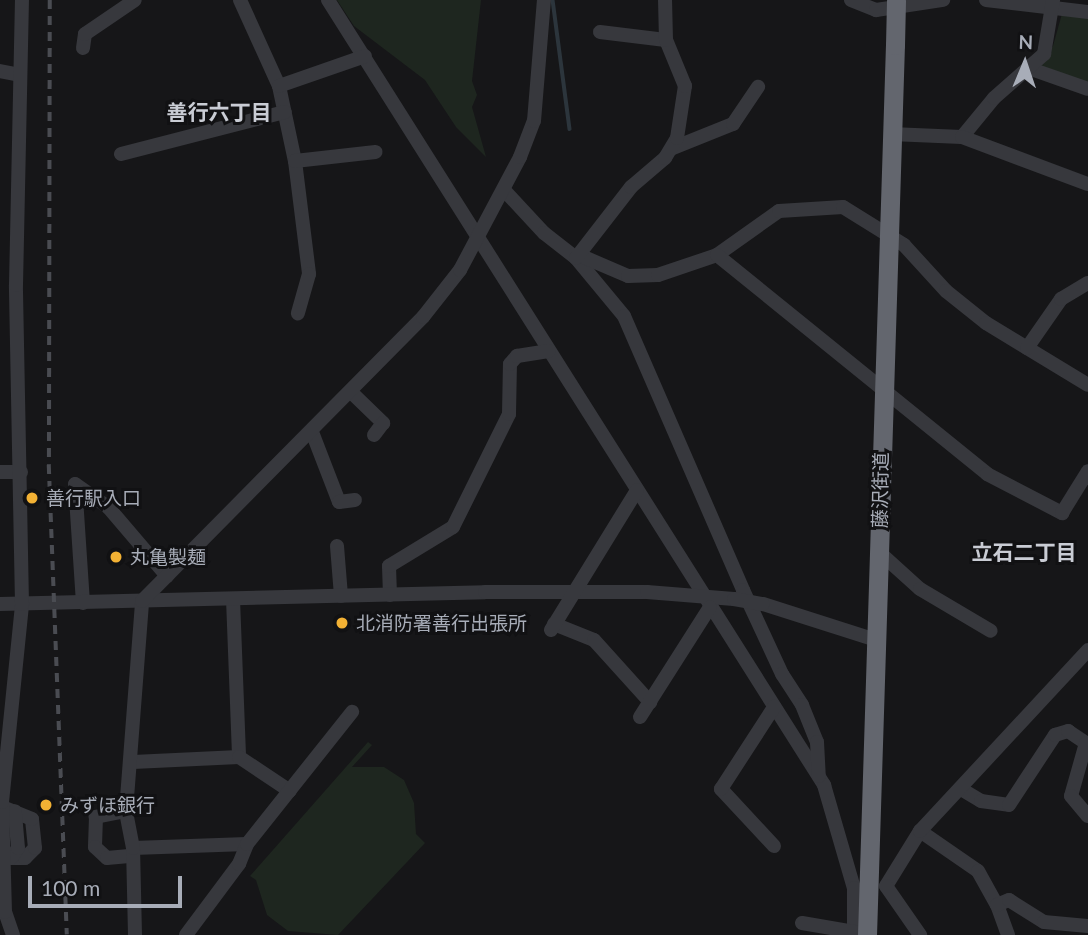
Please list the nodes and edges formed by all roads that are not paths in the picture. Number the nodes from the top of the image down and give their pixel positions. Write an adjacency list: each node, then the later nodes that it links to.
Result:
1 (22, 0): 19 (street)
2 (135, 0): 15 (street)
3 (240, 0): 20 (street)
4 (328, 0): 16 (street)
5 (544, 0): 31 (street)
6 (665, 0): 14 (street)
7 (851, 0): 8 (street)
8 (943, 0)
9 (986, 0): 11 (street)
10 (896, 1): 24 (highway, 藤沢街道, bridge)
11 (1054, 4): 12 (street); 17 (street)
12 (1088, 12)
13 (600, 32): 14 (street)
14 (666, 40): 26 (street)
15 (83, 48)
16 (365, 56): 20 (street); 33 (street)
17 (1031, 69): 22 (street); 25 (street)
18 (0, 71): 19 (street)
19 (20, 75): 37 (street)
20 (279, 86): 23 (street)
21 (758, 87): 26 (street)
22 (1088, 89)
23 (285, 112): 28 (street); 29 (street)
24 (891, 134): 25 (street); 32 (highway, 藤沢街道)
25 (962, 137): 30 (street)
26 (673, 148): 35 (street)
27 (374, 152): 29 (street)
28 (121, 154)
29 (295, 161): 39 (street)
30 (1088, 184)
31 (504, 190): 33 (street); 35 (street)
32 (888, 234): 34 (street); 40 (street); 43 (highway, 藤沢街道)
33 (479, 237): 41 (street); 44 (street)
34 (717, 255): 35 (street); 43 (street)
35 (578, 256): 75 (street)
36 (1088, 282): 40 (street)
37 (16, 285): 38 (street); 49 (street)
38 (0, 286)
39 (298, 313)
40 (1027, 348): 42 (street)
41 (549, 351): 50 (street); 56 (street)
42 (1088, 384)
43 (882, 390): 47 (street); 53 (highway, 藤沢街道)
44 (351, 392): 45 (street); 46 (street)
45 (312, 432): 51 (street); 54 (street)
46 (374, 435)
47 (1088, 471)
48 (0, 472): 49 (street)
49 (21, 472): 63 (street)
50 (637, 490): 55 (street); 60 (street)
51 (355, 500)
52 (337, 546): 57 (street)
53 (879, 552): 64 (street); 65 (highway, 藤沢街道)
54 (167, 576): 59 (street); 61 (street)
55 (573, 592): 56 (street); 60 (street); 68 (street)
56 (390, 595): 57 (street)
57 (341, 596): 58 (street)
58 (233, 599): 59 (street); 72 (street)
59 (142, 601): 61 (street); 73 (street)
60 (707, 601): 65 (street, bridge); 68 (street); 69 (street)
61 (83, 603): 63 (street)
62 (0, 604): 63 (street)
63 (22, 604): 67 (street)
64 (991, 631)
65 (876, 640): 86 (highway, 藤沢街道)
66 (1088, 650): 76 (street)
67 (6, 699): 74 (street)
68 (650, 702): 71 (street)
69 (774, 706): 75 (street); 83 (street)
70 (352, 712): 77 (street)
71 (640, 717)
72 (239, 757): 73 (street); 77 (street)
73 (133, 762): 79 (street)
74 (3, 772): 78 (street)
75 (819, 776): 91 (street)
76 (961, 789): 80 (street); 81 (street)
77 (290, 791): 82 (street)
78 (9, 809): 85 (street); 85 (street)
79 (126, 811): 84 (street); 84 (street)
80 (1088, 816)
81 (920, 831): 86 (street); 87 (street)
82 (247, 844): 84 (street); 94 (street)
83 (774, 846)
84 (133, 852): 93 (street)
85 (5, 858): 92 (street)
86 (878, 886): 91 (highway, 藤沢街道); 95 (street)
87 (997, 905): 90 (street); 96 (street)
88 (802, 923): 91 (street)
89 (1088, 926): 90 (street)
90 (1062, 929)
91 (858, 934)
92 (13, 935)
93 (135, 935)
94 (186, 935)
95 (920, 935)
96 (1008, 935)

